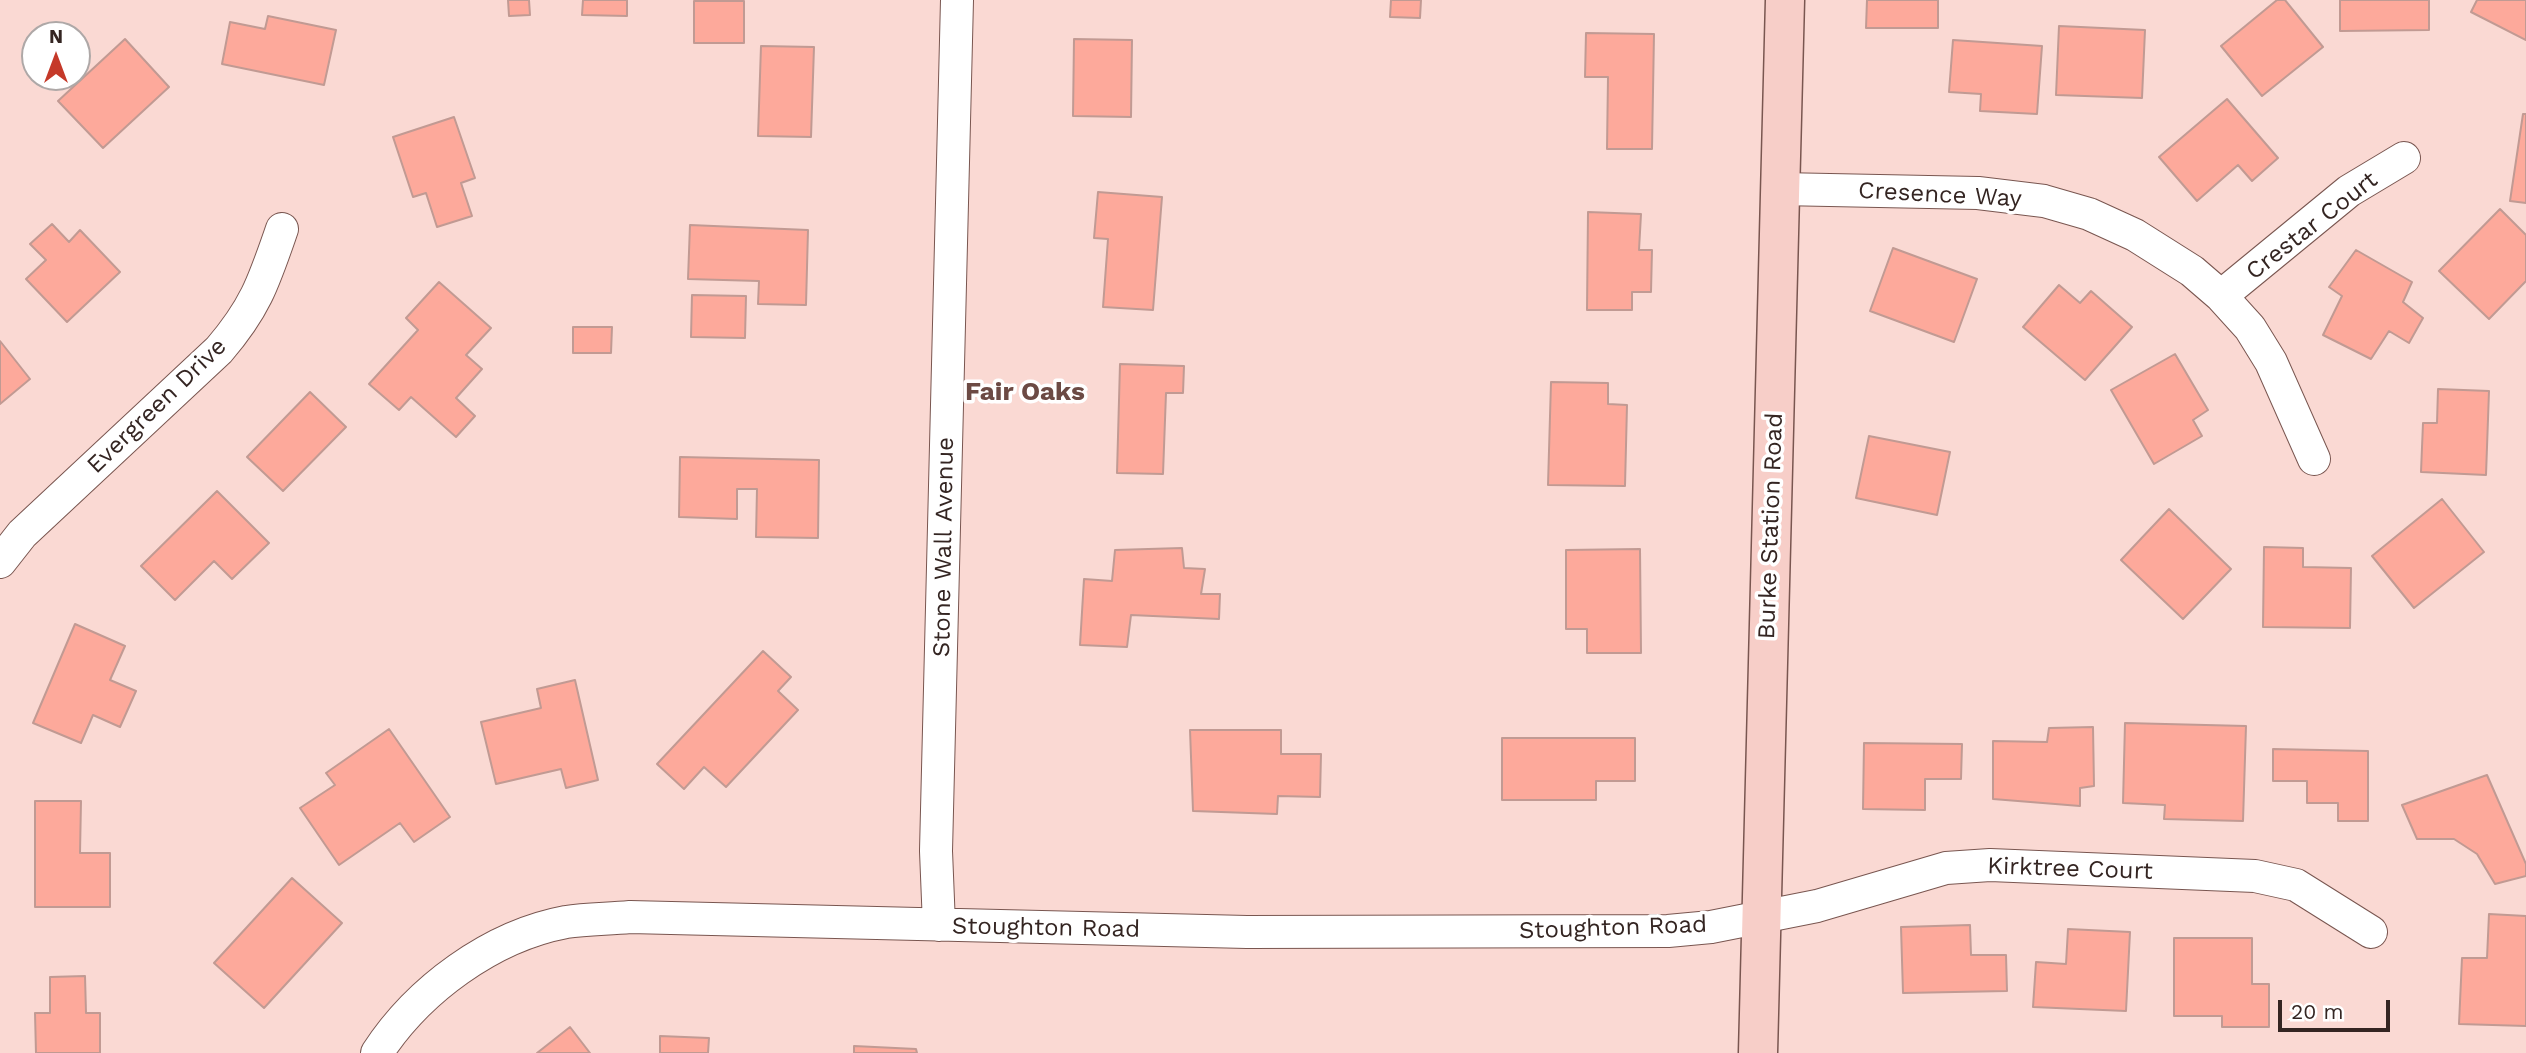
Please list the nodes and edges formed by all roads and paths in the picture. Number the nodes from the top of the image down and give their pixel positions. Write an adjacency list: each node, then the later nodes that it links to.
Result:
1 (957, 0): 10 (street, Stone Wall Avenue)
2 (1785, 0): 4 (street, Burke Station Road)
3 (2404, 158): 6 (street, Crestar Court)
4 (1780, 189): 6 (street, Cresence Way); 9 (street, Burke Station Road)
5 (282, 229): 8 (street, Evergreen Drive)
6 (2221, 296): 7 (street, Cresence Way)
7 (2314, 458)
8 (0, 562)
9 (1761, 915): 10 (street, Stoughton Road); 11 (street, Kirktree Court); 13 (street, Burke Station Road)
10 (939, 925): 12 (street, Stoughton Road)
11 (2371, 932)
12 (377, 1053)
13 (1758, 1053)

